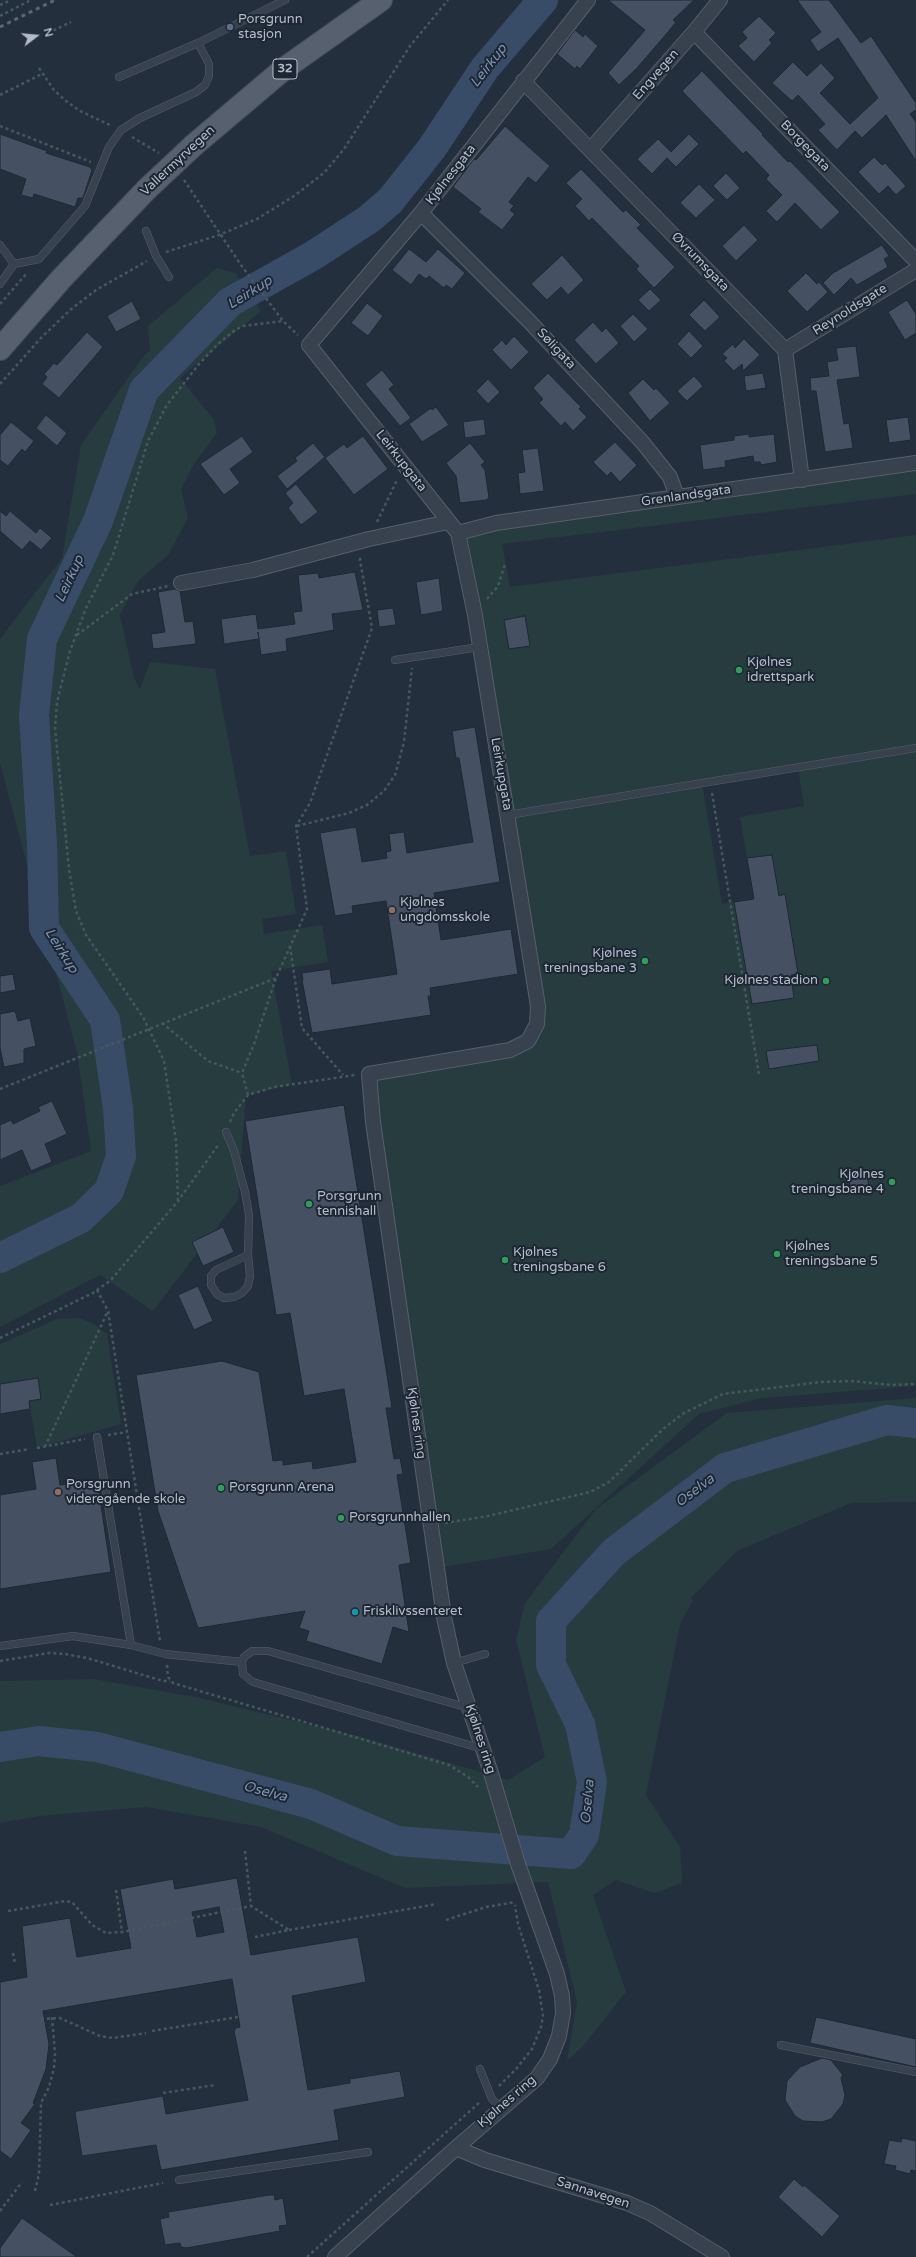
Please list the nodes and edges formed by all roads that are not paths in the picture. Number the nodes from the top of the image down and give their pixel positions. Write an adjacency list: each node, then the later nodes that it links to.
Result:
1 (285, 0): 6 (lane)
2 (381, 0): 19 (main road, Vallermyrvegen / 32, bridge)
3 (588, 0): 8 (street, Kjølnesgata)
4 (720, 0): 5 (street, Engvegen)
5 (694, 32): 9 (street, Engvegen); 13 (street, Borgegata)
6 (198, 43): 7 (lane); 14 (lane)
7 (119, 76)
8 (523, 81): 9 (street, Øvrumsgata); 10 (street, Kjølnesgata)
9 (591, 149): 20 (street, Øvrumsgata)
10 (421, 213): 18 (street, Kjølnesgata); 23 (street, Søligata)
11 (146, 231): 16 (lane)
12 (0, 245): 14 (lane)
13 (916, 261)
14 (14, 264): 17 (lane)
15 (916, 270): 20 (street, Reynoldsgate)
16 (169, 277)
17 (0, 284)
18 (309, 346): 24 (street, Leirkupgata)
19 (0, 349)
20 (785, 350): 22 (street)
21 (916, 464): 22 (street, Grenlandsgata)
22 (802, 480): 23 (street, Grenlandsgata)
23 (677, 497): 25 (street, Grenlandsgata)
24 (448, 522): 25 (street, Leirkupgata); 26 (street)
25 (458, 534): 27 (street, Leirkupgata)
26 (181, 583)
27 (479, 648): 28 (lane); 30 (street, Leirkupgata)
28 (395, 660)
29 (916, 748): 30 (lane)
30 (508, 815): 31 (street, Leirkupgata)
31 (373, 1122): 39 (street, Kjølnes ring)
32 (226, 1132): 33 (lane)
33 (248, 1255): 33 (lane)
34 (97, 1437): 35 (lane)
35 (131, 1645): 36 (lane); 38 (lane)
36 (0, 1646)
37 (485, 1654): 39 (lane)
38 (242, 1662): 40 (lane); 41 (lane)
39 (454, 1663): 40 (street, Kjølnes ring)
40 (469, 1708): 41 (street, Kjølnes ring)
41 (483, 1749): 45 (street, Kjølnes ring)
42 (781, 2045): 44 (lane)
43 (480, 2069): 45 (lane)
44 (916, 2072)
45 (501, 2108): 46 (street, Kjølnes ring)
46 (456, 2148): 49 (street, Kjølnes ring); 50 (street, Sannavegen)
47 (368, 2152): 48 (lane)
48 (179, 2180)
49 (335, 2257)
50 (722, 2257)

